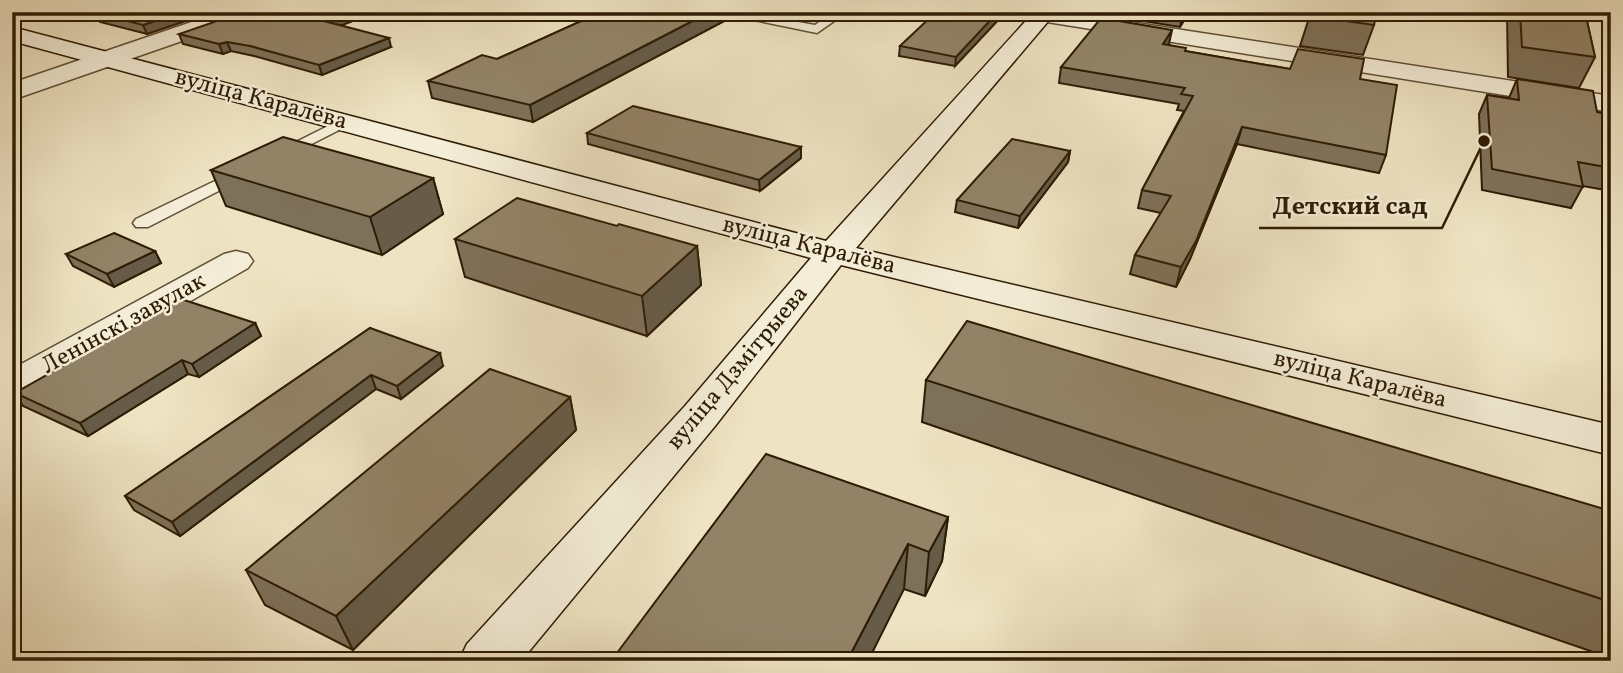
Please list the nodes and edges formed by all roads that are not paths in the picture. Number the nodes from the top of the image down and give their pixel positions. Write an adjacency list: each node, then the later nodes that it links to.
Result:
1 (243, 12): 6 (street)
2 (721, 12): 3 (lane)
3 (841, 12)
4 (1037, 13): 8 (street); 11 (street, вуліца Дзмітрыева)
5 (12, 34): 6 (street, вуліца Каралёва)
6 (108, 59): 7 (street); 9 (street, вуліца Каралёва)
7 (12, 92)
8 (1611, 104)
9 (344, 122): 10 (lane); 11 (street, вуліца Каралёва)
10 (142, 223)
11 (833, 253): 14 (street, вуліца Каралёва); 15 (street, вуліца Дзмітрыева)
12 (236, 261): 13 (street, Ленінскі завулак)
13 (12, 386)
14 (1611, 440)
15 (487, 661)

